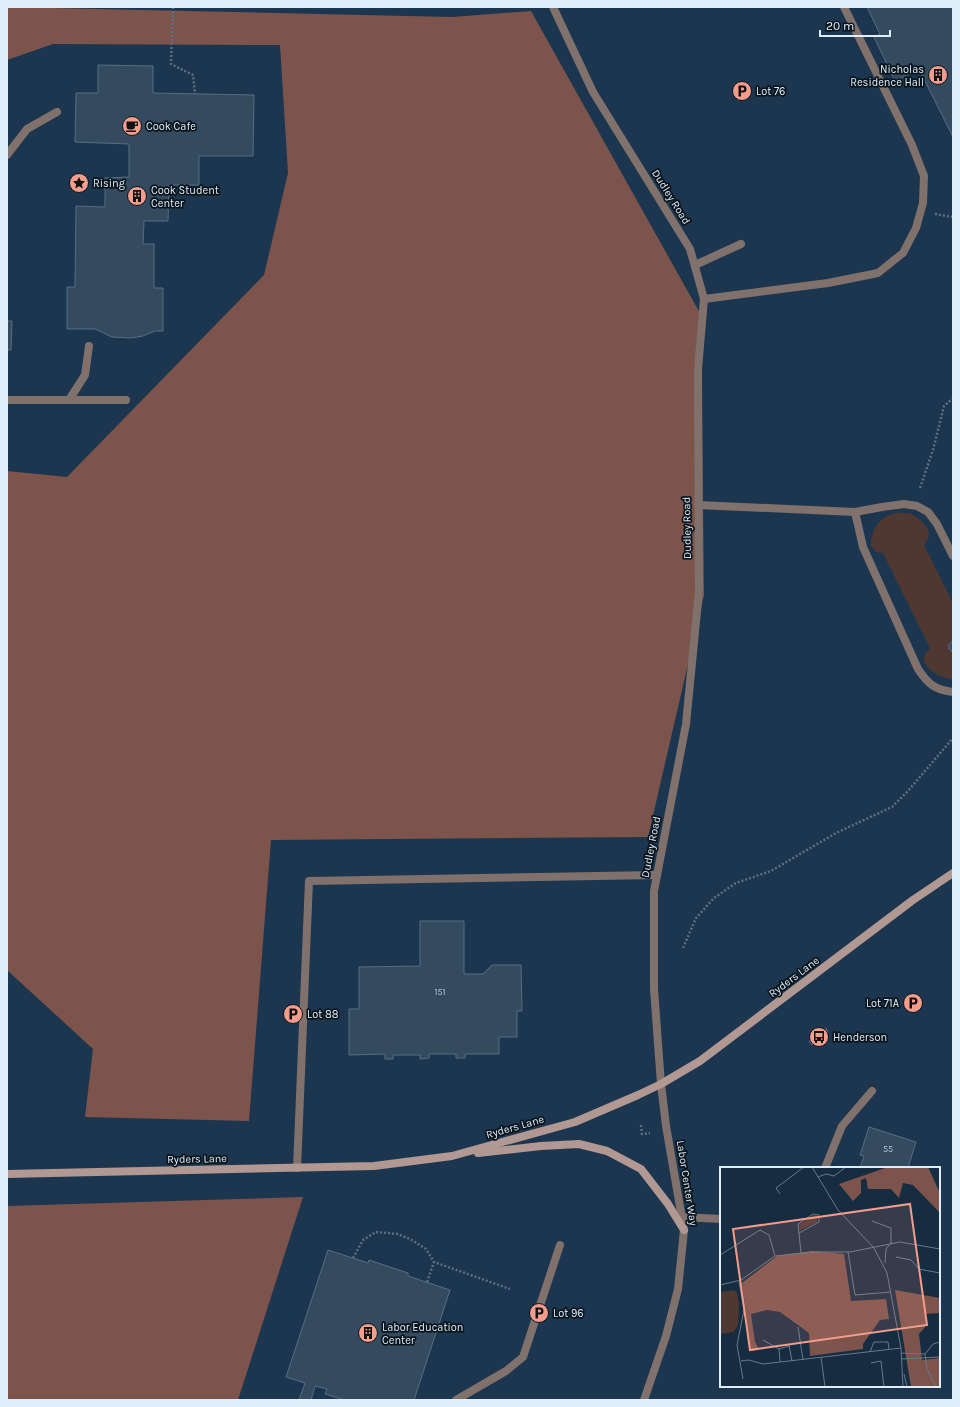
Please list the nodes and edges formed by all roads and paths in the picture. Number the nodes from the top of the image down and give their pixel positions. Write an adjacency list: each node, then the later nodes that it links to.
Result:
1 (173, 7): 4 (path)
2 (553, 7): 8 (street, Dudley Road)
3 (844, 7): 9 (street)
4 (195, 94)
5 (57, 112): 6 (street)
6 (7, 155)
7 (741, 244): 8 (street)
8 (695, 266): 9 (street, Dudley Road)
9 (704, 299): 16 (street, Dudley Road)
10 (89, 346): 13 (street)
11 (953, 398): 15 (path)
12 (7, 400): 13 (street)
13 (69, 400): 14 (street)
14 (126, 400)
15 (920, 488)
16 (698, 505): 17 (street); 22 (street, Dudley Road)
17 (855, 512): 18 (street); 19 (street)
18 (953, 556)
19 (953, 692)
20 (953, 738): 23 (path)
21 (953, 873): 24 (main road, Ryders Lane)
22 (657, 875): 24 (street, Dudley Road); 30 (street)
23 (683, 948)
24 (661, 1084): 28 (main road, Ryders Lane); 32 (street, Labor Center Way)
25 (872, 1091): 29 (street)
26 (641, 1125): 27 (path)
27 (650, 1133)
28 (452, 1156): 30 (main road, Ryders Lane); 34 (main road)
29 (825, 1167)
30 (297, 1168): 31 (main road, Ryders Lane)
31 (7, 1174)
32 (682, 1218): 33 (street); 34 (street, Labor Center Way)
33 (720, 1219)
34 (684, 1230): 41 (street, Labor Center Way)
35 (560, 1245): 40 (street)
36 (353, 1258): 37 (path)
37 (434, 1262): 38 (path); 39 (path)
38 (427, 1282)
39 (510, 1288)
40 (456, 1400)
41 (644, 1400)

